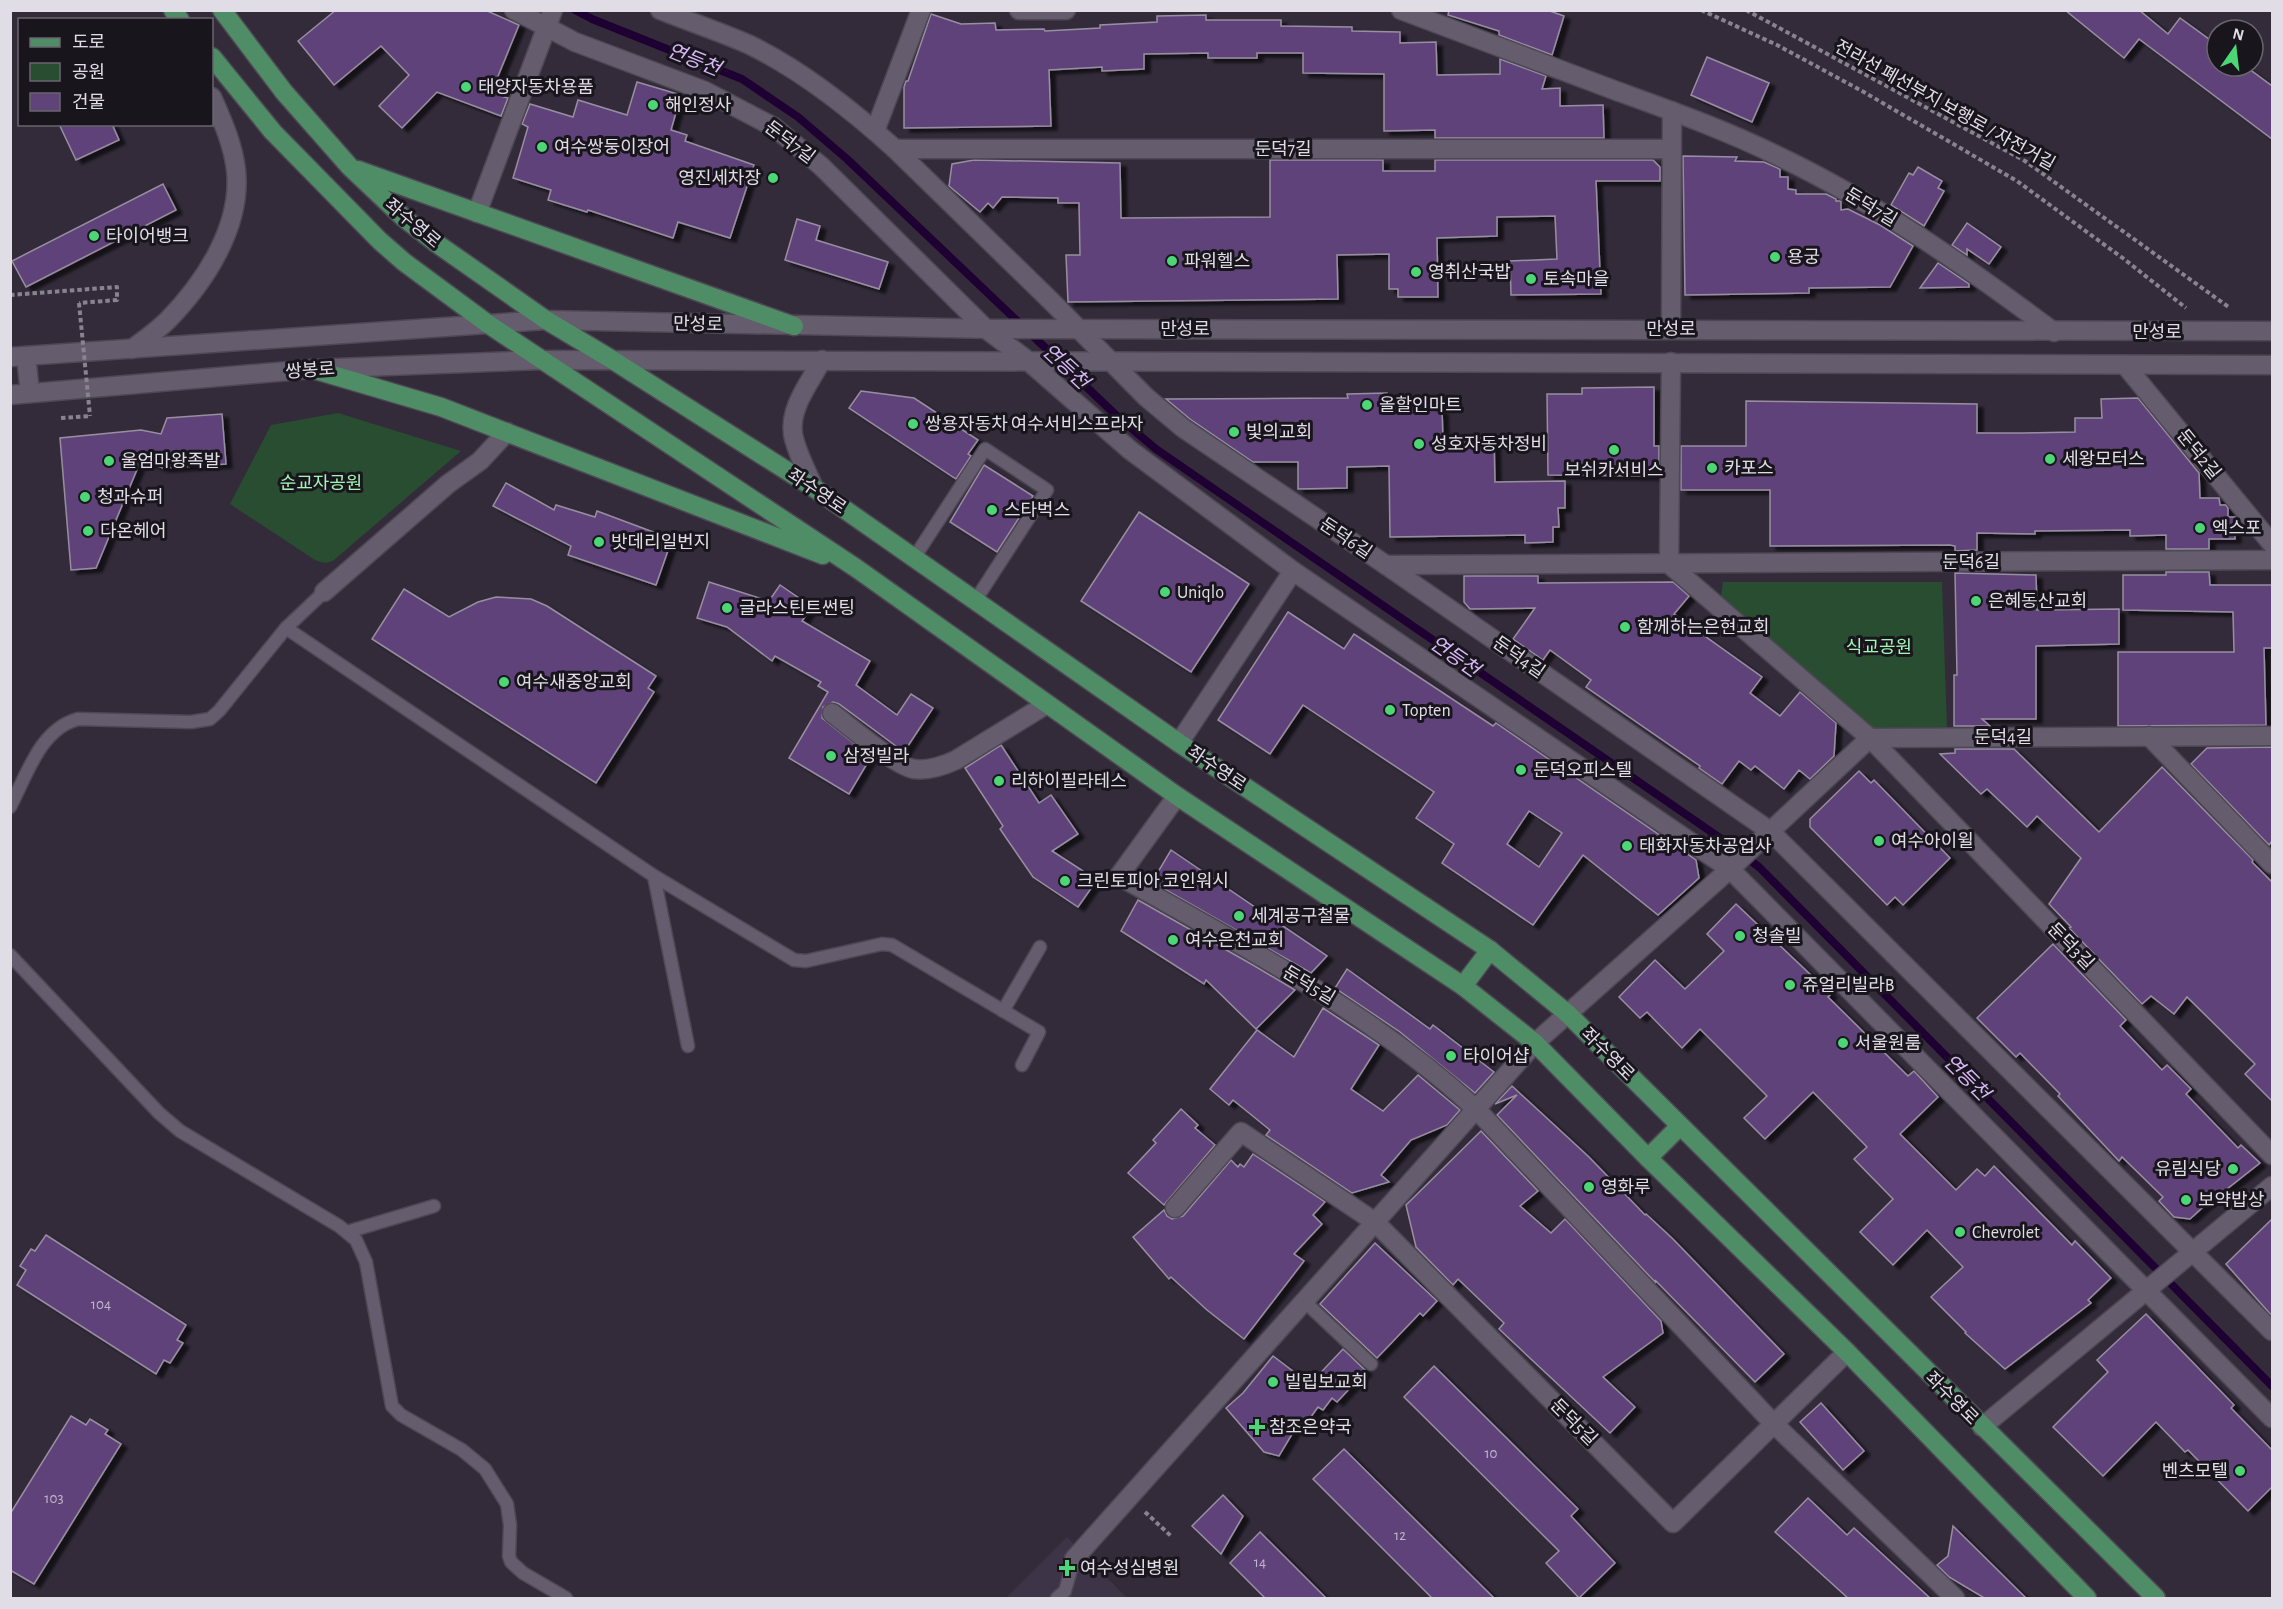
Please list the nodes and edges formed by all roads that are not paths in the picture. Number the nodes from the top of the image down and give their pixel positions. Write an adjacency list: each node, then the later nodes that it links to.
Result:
1 (222, 10): 16 (main road, 좌수영로)
2 (514, 10): 9 (street, 둔덕7길)
3 (553, 10): 9 (street)
4 (660, 10): 13 (street)
5 (921, 10): 13 (street)
6 (1019, 10): 7 (street)
7 (1066, 10)
8 (1401, 10): 12 (street, 둔덕7길)
9 (546, 28): 17 (street); 21 (street, 둔덕7길)
10 (213, 58): 19 (main road, 좌수영로)
11 (213, 99): 26 (street)
12 (1671, 111): 15 (street); 25 (street, 둔덕7길)
13 (875, 131): 14 (street)
14 (896, 149): 15 (street, 둔덕7길); 22 (street)
15 (1671, 149): 23 (street)
16 (350, 167): 17 (main road); 18 (main road, 좌수영로)
17 (477, 213): 20 (main road)
18 (546, 320): 19 (street, 쌍봉로); 20 (street, 만성로); 28 (main road, 좌수영로)
19 (488, 324): 26 (street, 쌍봉로); 29 (main road, 좌수영로)
20 (794, 326): 21 (street, 만성로)
21 (990, 329): 22 (street, 만성로); 31 (street, 둔덕7길)
22 (1074, 329): 23 (street, 만성로); 32 (street)
23 (1671, 329): 25 (street, 만성로)
24 (2272, 331): 25 (street, 만성로)
25 (2054, 332)
26 (132, 349): 27 (street, 쌍봉로)
27 (18, 357): 37 (street)
28 (611, 359): 29 (street, 쌍봉로); 30 (street, 만성로); 40 (main road, 좌수영로)
29 (541, 360): 36 (street, 쌍봉로); 46 (main road, 좌수영로)
30 (822, 360): 31 (street, 만성로); 40 (street)
31 (1035, 360): 32 (street, 만성로); 47 (street, 둔덕7길)
32 (1111, 362): 33 (street, 만성로); 45 (street, 둔덕6길)
33 (1671, 362): 34 (street, 만성로); 44 (street)
34 (2125, 364): 35 (street, 만성로); 41 (street, 둔덕2길)
35 (2272, 365)
36 (312, 369): 37 (street, 쌍봉로); 39 (main road)
37 (30, 393): 38 (street, 쌍봉로)
38 (10, 395)
39 (507, 432): 46 (main road); 48 (street)
40 (814, 488): 42 (main road, 좌수영로)
41 (2272, 544)
42 (914, 558): 49 (main road, 좌수영로); 49 (lane)
43 (2272, 560): 44 (street, 둔덕6길)
44 (1669, 564): 45 (street, 둔덕6길); 55 (street)
45 (1386, 565): 59 (street, 둔덕4길)
46 (856, 568): 51 (main road, 좌수영로)
47 (1293, 571): 56 (street); 61 (street, 둔덕7길)
48 (324, 592): 50 (lane)
49 (975, 601): 56 (main road, 좌수영로)
50 (286, 628): 58 (lane); 62 (lane)
51 (1047, 704): 52 (street); 57 (main road, 좌수영로)
52 (832, 713)
53 (2272, 735): 54 (street, 둔덕4길)
54 (2150, 736): 55 (street, 둔덕4길); 60 (street)
55 (1870, 738): 59 (street); 74 (street, 둔덕3길)
56 (1179, 743): 64 (main road, 좌수영로)
57 (1177, 796): 66 (main road, 좌수영로); 72 (street, 둔덕5길)
58 (10, 807)
59 (1770, 831): 61 (street); 81 (street, 둔덕4길)
60 (2272, 864)
61 (1730, 869): 68 (street); 82 (street, 둔덕7길)
62 (654, 876): 67 (lane); 70 (lane)
63 (1040, 947): 67 (lane)
64 (1490, 950): 66 (main road); 68 (main road, 좌수영로)
65 (10, 955): 80 (lane)
66 (1463, 986): 69 (main road, 좌수영로)
67 (1003, 1011): 71 (lane)
68 (1568, 1014): 69 (street); 73 (main road, 좌수영로)
69 (1535, 1043): 72 (street); 75 (main road, 좌수영로)
70 (688, 1046)
71 (1022, 1065)
72 (1476, 1109): 79 (street); 88 (street, 둔덕5길)
73 (1679, 1127): 75 (main road); 89 (main road, 좌수영로)
74 (2272, 1155)
75 (1648, 1158): 85 (main road, 좌수영로)
76 (2272, 1186): 81 (street)
77 (434, 1206): 80 (lane)
78 (1176, 1208): 79 (street, 둔덕5길)
79 (1375, 1222): 83 (street); 88 (street, 둔덕5길)
80 (347, 1232): 92 (lane)
81 (2193, 1252): 82 (street); 84 (street)
82 (2146, 1291): 87 (street, 둔덕7길); 89 (street)
83 (1304, 1301): 86 (lane); 90 (street)
84 (2272, 1331)
85 (1847, 1352): 88 (street, 둔덕5길); 94 (main road, 좌수영로)
86 (1371, 1364)
87 (2272, 1418)
88 (1774, 1424): 93 (street, 둔덕5길)
89 (1982, 1427): 95 (main road, 좌수영로)
90 (1074, 1559): 91 (lane)
91 (1065, 1596)
92 (566, 1599)
93 (1955, 1599)
94 (2087, 1599)
95 (2156, 1599)

